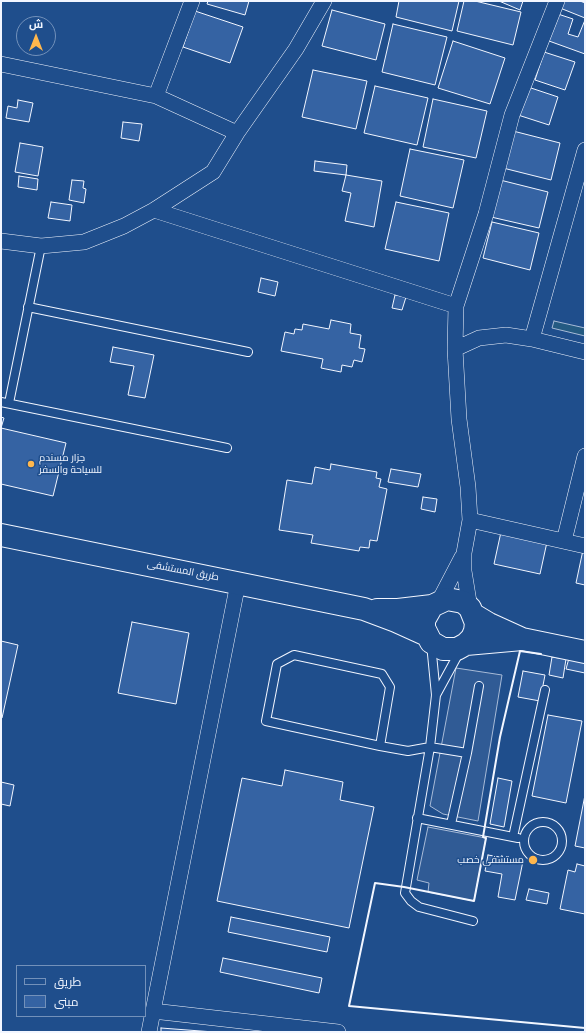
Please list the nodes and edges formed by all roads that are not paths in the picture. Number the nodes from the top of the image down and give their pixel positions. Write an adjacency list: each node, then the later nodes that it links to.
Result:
1 (192, 1): 5 (street)
2 (324, 1): 6 (street)
3 (557, 1): 11 (street)
4 (1, 64): 5 (street)
5 (156, 96): 6 (street)
6 (237, 134): 8 (street)
7 (585, 150): 13 (street)
8 (154, 210): 10 (street); 11 (street)
9 (1, 241): 10 (street)
10 (41, 246): 12 (lane)
11 (456, 306): 14 (street)
12 (28, 307): 15 (lane); 17 (lane)
13 (532, 339): 14 (street); 16 (street)
14 (455, 349): 20 (street)
15 (248, 352)
16 (585, 352)
17 (5, 403): 18 (lane)
18 (227, 448)
19 (585, 456): 22 (street)
20 (470, 520): 22 (street); 24 (street)
21 (1, 534): 25 (street, طريق المستشفى)
22 (564, 541): 23 (street)
23 (585, 546)
24 (464, 553): 26 (street); 28 (street)
25 (238, 583): 27 (street, طريق المستشفى); 44 (street)
26 (436, 603): 27 (street, طريق المستشفى); 28 (street); 29 (street)
27 (364, 609): 29 (street, طريق المستشفى)
28 (472, 611): 30 (street); 31 (street)
29 (429, 639): 31 (street); 35 (lane)
30 (522, 640): 31 (street); 32 (street)
31 (465, 645): 35 (lane)
32 (585, 652)
33 (479, 686): 38 (lane)
34 (545, 690): 41 (lane)
35 (436, 695): 37 (lane)
36 (380, 746): 36 (lane); 37 (lane)
37 (430, 747): 38 (lane); 39 (lane)
38 (466, 753): 40 (lane)
39 (417, 818): 40 (lane); 43 (lane)
40 (451, 824): 41 (lane)
41 (513, 838): 42 (lane)
42 (524, 840): 42 (lane)
43 (473, 921)
44 (153, 1011): 45 (street); 46 (street)
45 (149, 1032)
46 (338, 1032)

